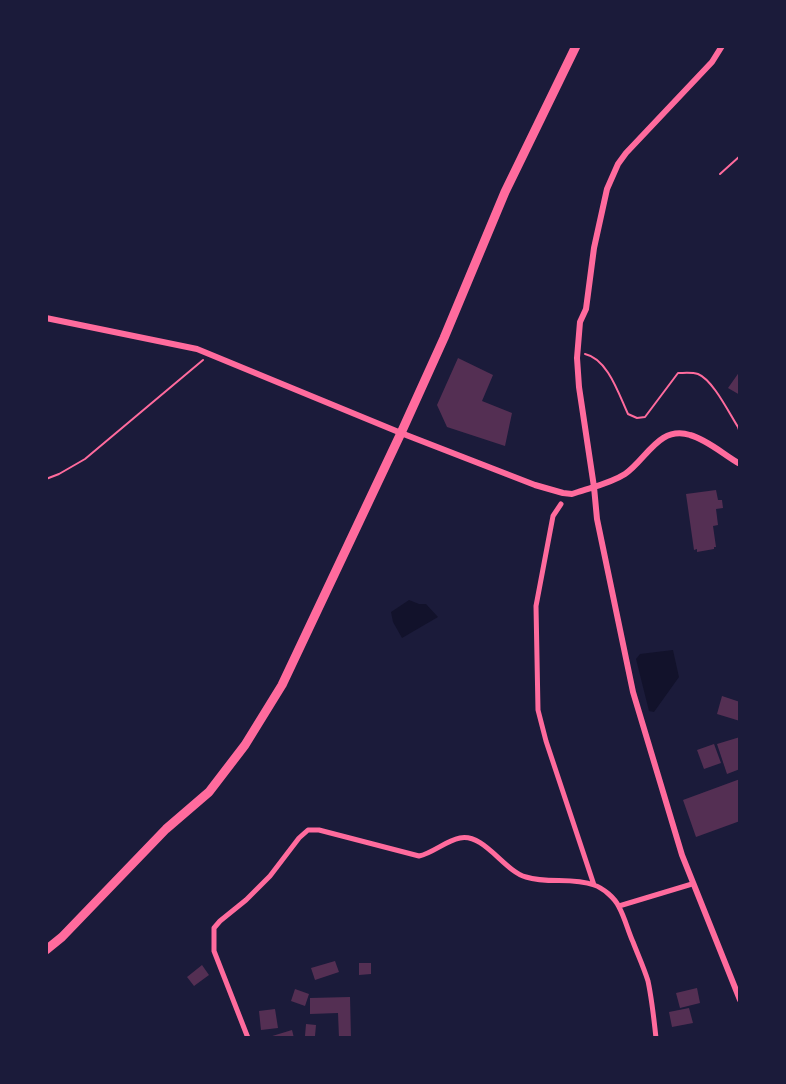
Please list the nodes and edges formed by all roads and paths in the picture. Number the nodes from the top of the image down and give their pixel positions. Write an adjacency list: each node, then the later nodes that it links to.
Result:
1 (576, 46): 8 (highway)
2 (722, 46): 6 (street)
3 (740, 156): 4 (path)
4 (720, 174)
5 (46, 318): 7 (street)
6 (578, 352): 9 (path); 12 (street)
7 (210, 354): 8 (street); 11 (path)
8 (401, 433): 12 (street); 17 (highway)
9 (740, 433)
10 (740, 464): 12 (street)
11 (46, 479)
12 (594, 487): 15 (street)
13 (561, 504): 14 (street)
14 (594, 884): 16 (street); 19 (street)
15 (692, 884): 16 (street); 18 (street)
16 (619, 906): 20 (street)
17 (46, 950)
18 (740, 1000)
19 (248, 1038)
20 (656, 1038)

